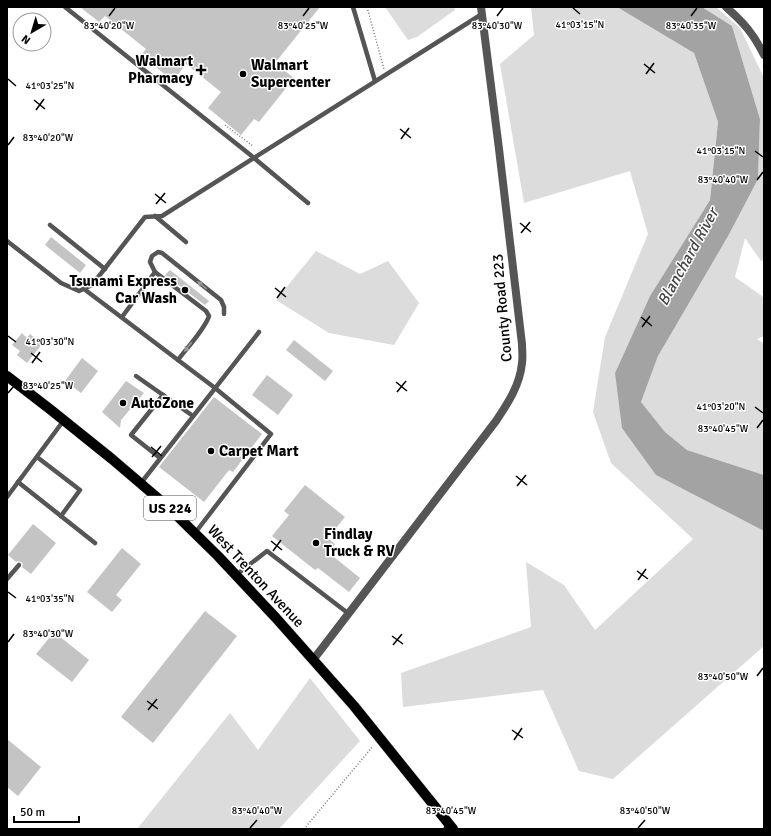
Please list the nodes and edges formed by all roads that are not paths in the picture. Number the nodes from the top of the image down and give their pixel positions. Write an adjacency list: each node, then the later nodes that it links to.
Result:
1 (65, 7): 7 (lane)
2 (353, 7): 6 (lane)
3 (726, 7): 5 (street)
4 (482, 10): 6 (lane); 37 (street, County Road 223)
5 (764, 55)
6 (375, 81): 7 (lane)
7 (254, 158): 8 (lane); 9 (lane)
8 (308, 203)
9 (155, 216): 12 (lane); 13 (lane)
10 (50, 225): 13 (lane)
11 (7, 241): 15 (lane)
12 (186, 242)
13 (105, 269): 15 (lane)
14 (155, 272): 16 (lane, one-way to 14); 17 (lane); 19 (lane, one-way to 19)
15 (84, 289): 17 (lane)
16 (224, 314)
17 (122, 317): 19 (lane)
18 (259, 332): 22 (lane)
19 (178, 360): 22 (lane)
20 (136, 376): 23 (lane)
21 (8, 379): 25 (main road, West Trenton Avenue / US 224)
22 (215, 388): 24 (lane); 32 (lane)
23 (163, 395): 24 (lane); 27 (lane)
24 (192, 416): 27 (lane)
25 (64, 420): 26 (lane); 29 (main road, West Trenton Avenue / US 224)
26 (37, 457): 28 (lane); 31 (lane)
27 (160, 458): 29 (lane)
28 (18, 482): 30 (lane); 31 (lane)
29 (141, 483): 32 (main road, West Trenton Avenue / US 224)
30 (7, 497)
31 (61, 516): 33 (lane)
32 (195, 533): 35 (main road, West Trenton Avenue / US 224)
33 (95, 543)
34 (19, 565): 36 (lane)
35 (236, 575): 37 (lane); 38 (main road, West Trenton Avenue / US 224)
36 (7, 579)
37 (349, 614): 38 (street, County Road 223)
38 (314, 660): 39 (main road, US 224)
39 (453, 829)

